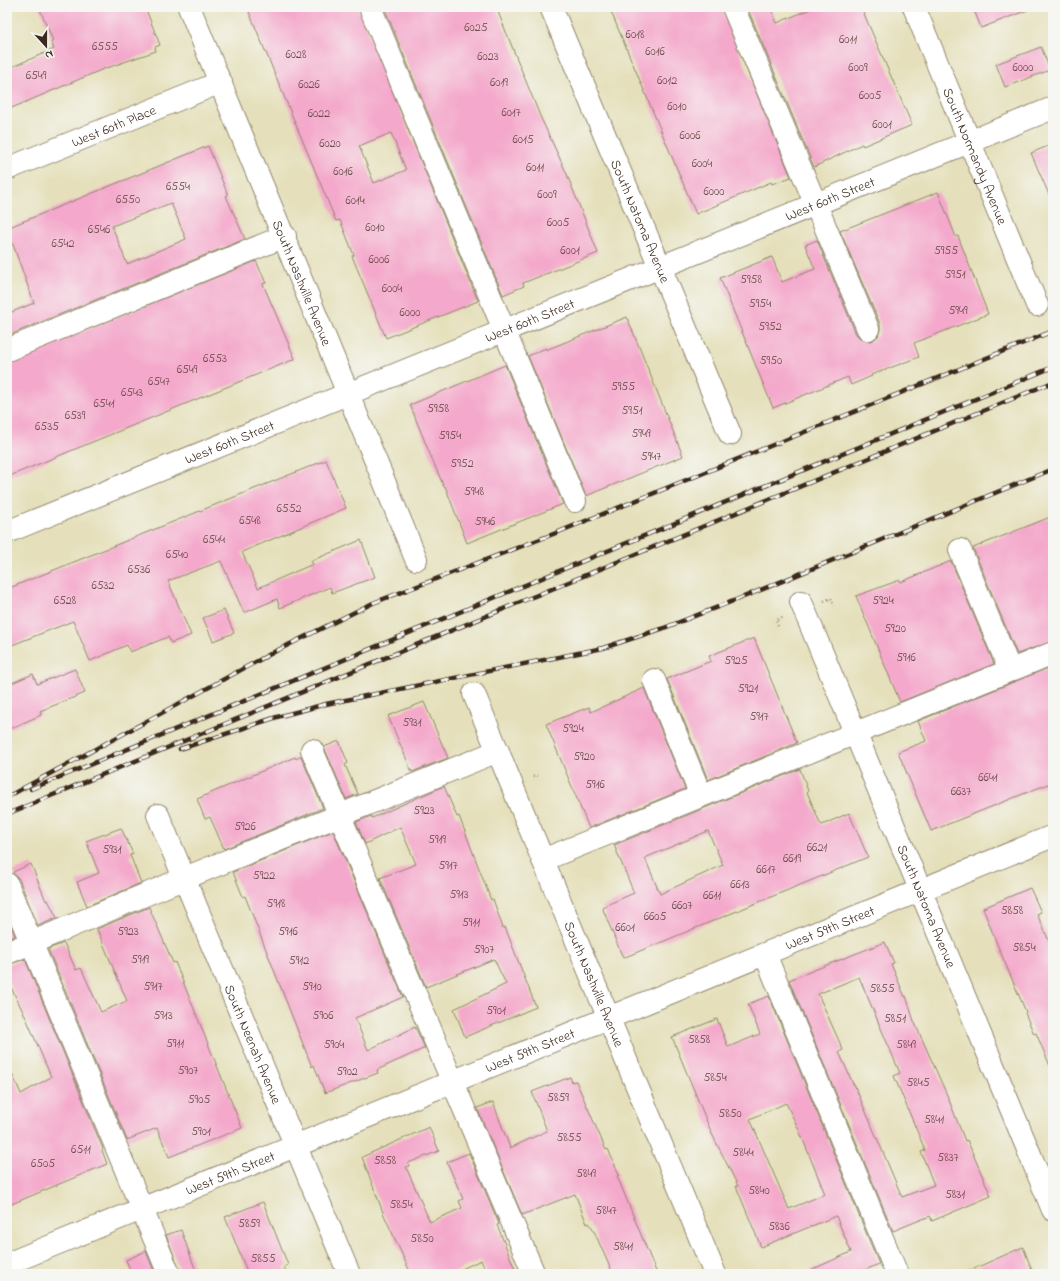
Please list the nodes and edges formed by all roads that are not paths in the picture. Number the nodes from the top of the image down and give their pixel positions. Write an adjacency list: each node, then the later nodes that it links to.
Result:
1 (190, 7): 6 (street, South Nashville Avenue)
2 (370, 7): 15 (street)
3 (551, 7): 12 (street, South Natoma Avenue)
4 (733, 7): 10 (street)
5 (914, 7): 8 (street, South Normandy Avenue)
6 (221, 82): 9 (street, West 60th Place); 11 (street, South Nashville Avenue)
7 (1053, 108): 8 (street, West 60th Street)
8 (970, 141): 10 (street, West 60th Street); 13 (street, South Normandy Avenue)
9 (7, 169)
10 (815, 204): 12 (street, West 60th Street); 14 (street)
11 (285, 236): 16 (street); 17 (street, South Nashville Avenue)
12 (660, 267): 15 (street, West 60th Street); 18 (street, South Natoma Avenue)
13 (1037, 305)
14 (868, 329)
15 (504, 330): 17 (street, West 60th Street); 19 (street)
16 (7, 350)
17 (348, 393): 20 (street, West 60th Street); 22 (street, South Nashville Avenue)
18 (730, 434)
19 (576, 501)
20 (7, 532)
21 (960, 550): 25 (street)
22 (416, 559)
23 (801, 602): 28 (street, South Natoma Avenue)
24 (1053, 652): 25 (street)
25 (1010, 670): 28 (street)
26 (654, 680): 31 (street)
27 (474, 694): 30 (street, South Nashville Avenue)
28 (856, 733): 31 (street); 38 (street, South Natoma Avenue)
29 (312, 750): 33 (street)
30 (498, 751): 33 (street); 35 (street, South Nashville Avenue)
31 (701, 796): 35 (street)
32 (158, 815): 36 (street, South Neenah Avenue)
33 (339, 815): 36 (street); 43 (street)
34 (1053, 836): 38 (street, West 59th Street)
35 (543, 860): 42 (street, South Nashville Avenue)
36 (185, 878): 39 (street); 44 (street, South Neenah Avenue)
37 (7, 884): 39 (street)
38 (921, 891): 41 (street, West 59th Street); 46 (street, South Natoma Avenue)
39 (31, 943): 40 (street); 45 (street)
40 (7, 953)
41 (765, 954): 42 (street, West 59th Street); 52 (street)
42 (609, 1018): 43 (street, West 59th Street); 51 (street, South Nashville Avenue)
43 (454, 1081): 44 (street, West 59th Street); 50 (street)
44 (296, 1146): 45 (street, West 59th Street); 49 (street, South Neenah Avenue)
45 (142, 1209): 47 (street, West 59th Street); 48 (street)
46 (1053, 1210)
47 (7, 1264)
48 (169, 1274)
49 (349, 1274)
50 (534, 1274)
51 (716, 1274)
52 (898, 1274)

